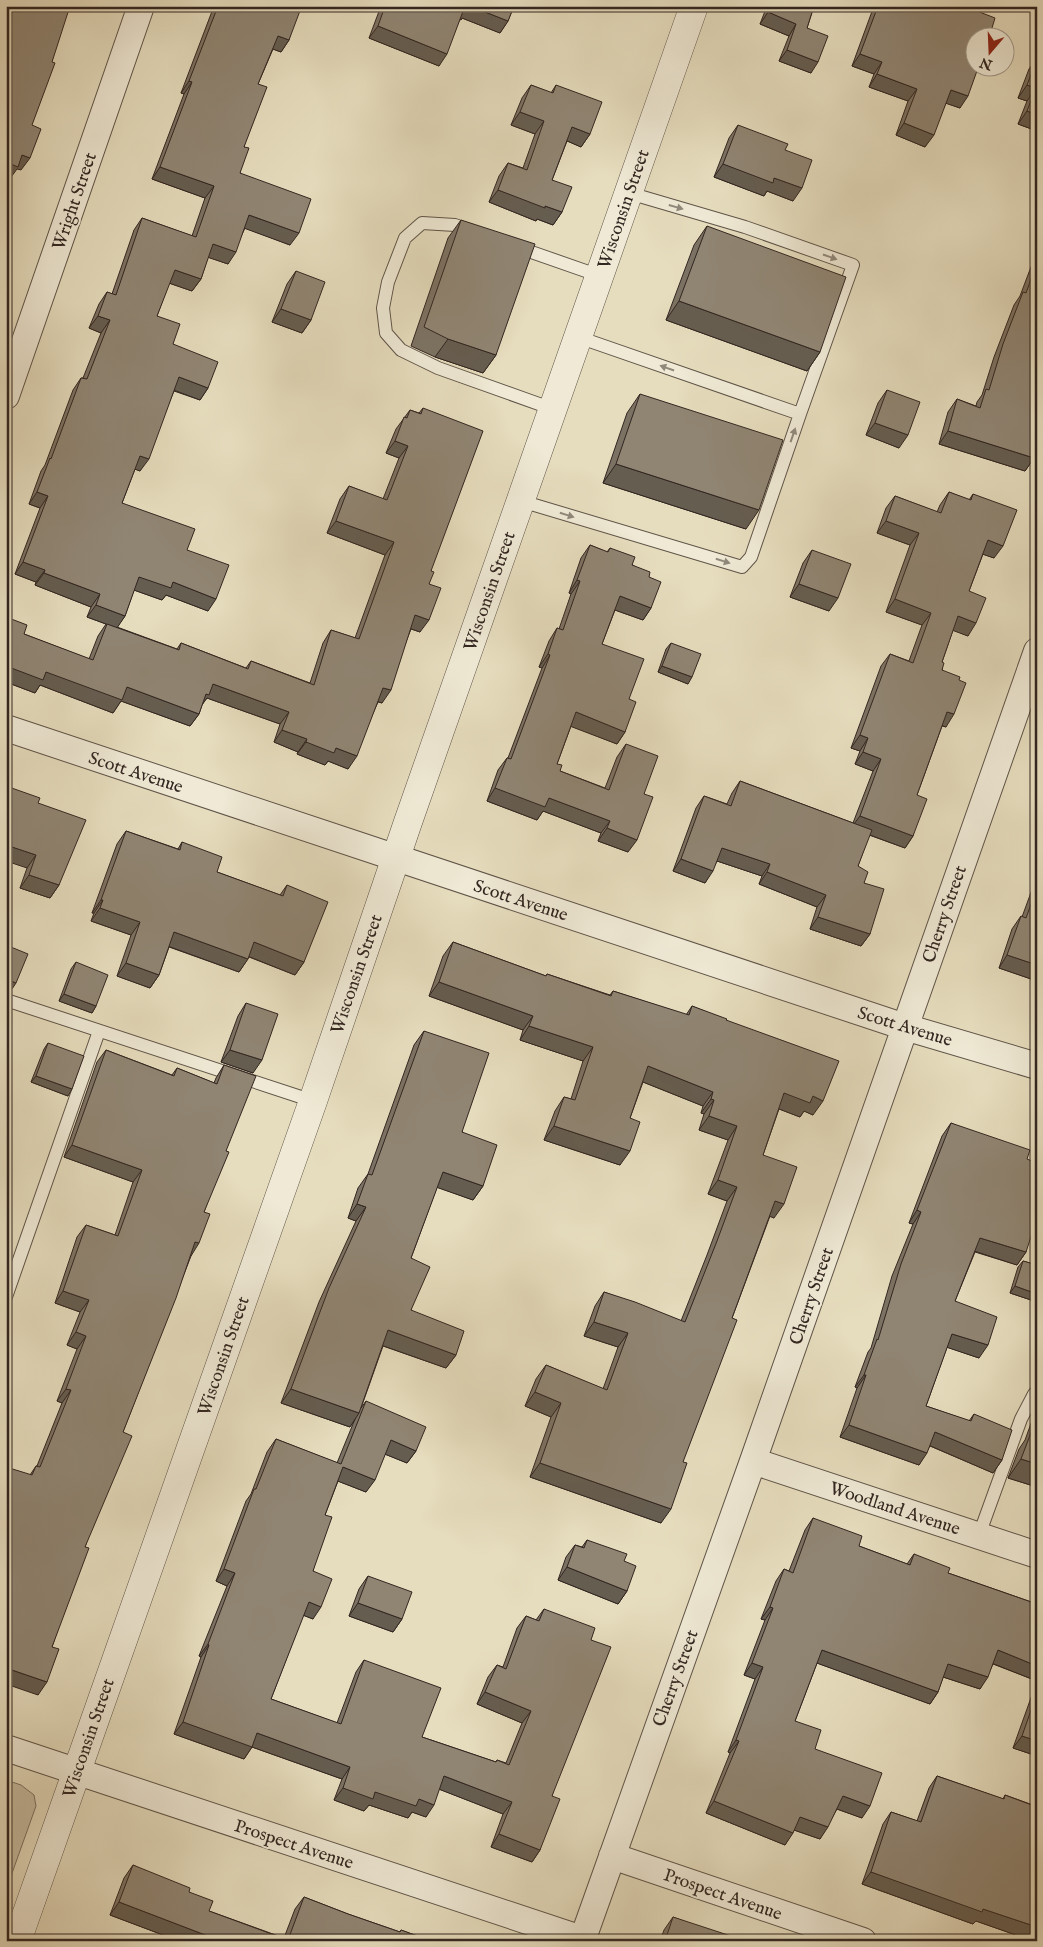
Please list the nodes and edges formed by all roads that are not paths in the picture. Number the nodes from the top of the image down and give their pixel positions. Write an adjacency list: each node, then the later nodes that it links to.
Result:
1 (142, 6): 8 (street, Wright Street)
2 (694, 6): 3 (street, Wisconsin Street)
3 (629, 193): 6 (street, Wisconsin Street); 10 (lane, one-way to 10)
4 (482, 235): 9 (lane)
5 (509, 244): 6 (lane)
6 (600, 276): 7 (street, Wisconsin Street)
7 (578, 337): 9 (street, Wisconsin Street); 10 (lane, one-way to 7)
8 (6, 396)
9 (553, 409): 11 (street, Wisconsin Street)
10 (800, 414): 11 (lane, one-way to 10)
11 (521, 501): 14 (street, Wisconsin Street)
12 (1037, 651): 16 (street, Cherry Street)
13 (6, 728): 14 (street, Scott Avenue)
14 (396, 858): 16 (street, Scott Avenue); 19 (street, Wisconsin Street)
15 (6, 1000): 17 (lane)
16 (904, 1027): 18 (street, Scott Avenue); 22 (street, Cherry Street)
17 (99, 1031): 19 (lane); 20 (lane)
18 (1037, 1066)
19 (313, 1101): 26 (street, Wisconsin Street)
20 (6, 1297)
21 (1037, 1393): 23 (lane)
22 (753, 1461): 23 (street, Woodland Avenue); 27 (street, Cherry Street)
23 (978, 1536): 24 (street, Woodland Avenue)
24 (1037, 1555)
25 (6, 1748): 26 (street, Prospect Avenue)
26 (76, 1772): 28 (street, Prospect Avenue); 29 (street, Wisconsin Street)
27 (612, 1856): 28 (street, Cherry Street); 30 (street, Prospect Avenue)
28 (582, 1940)
29 (17, 1941)
30 (863, 1941)

